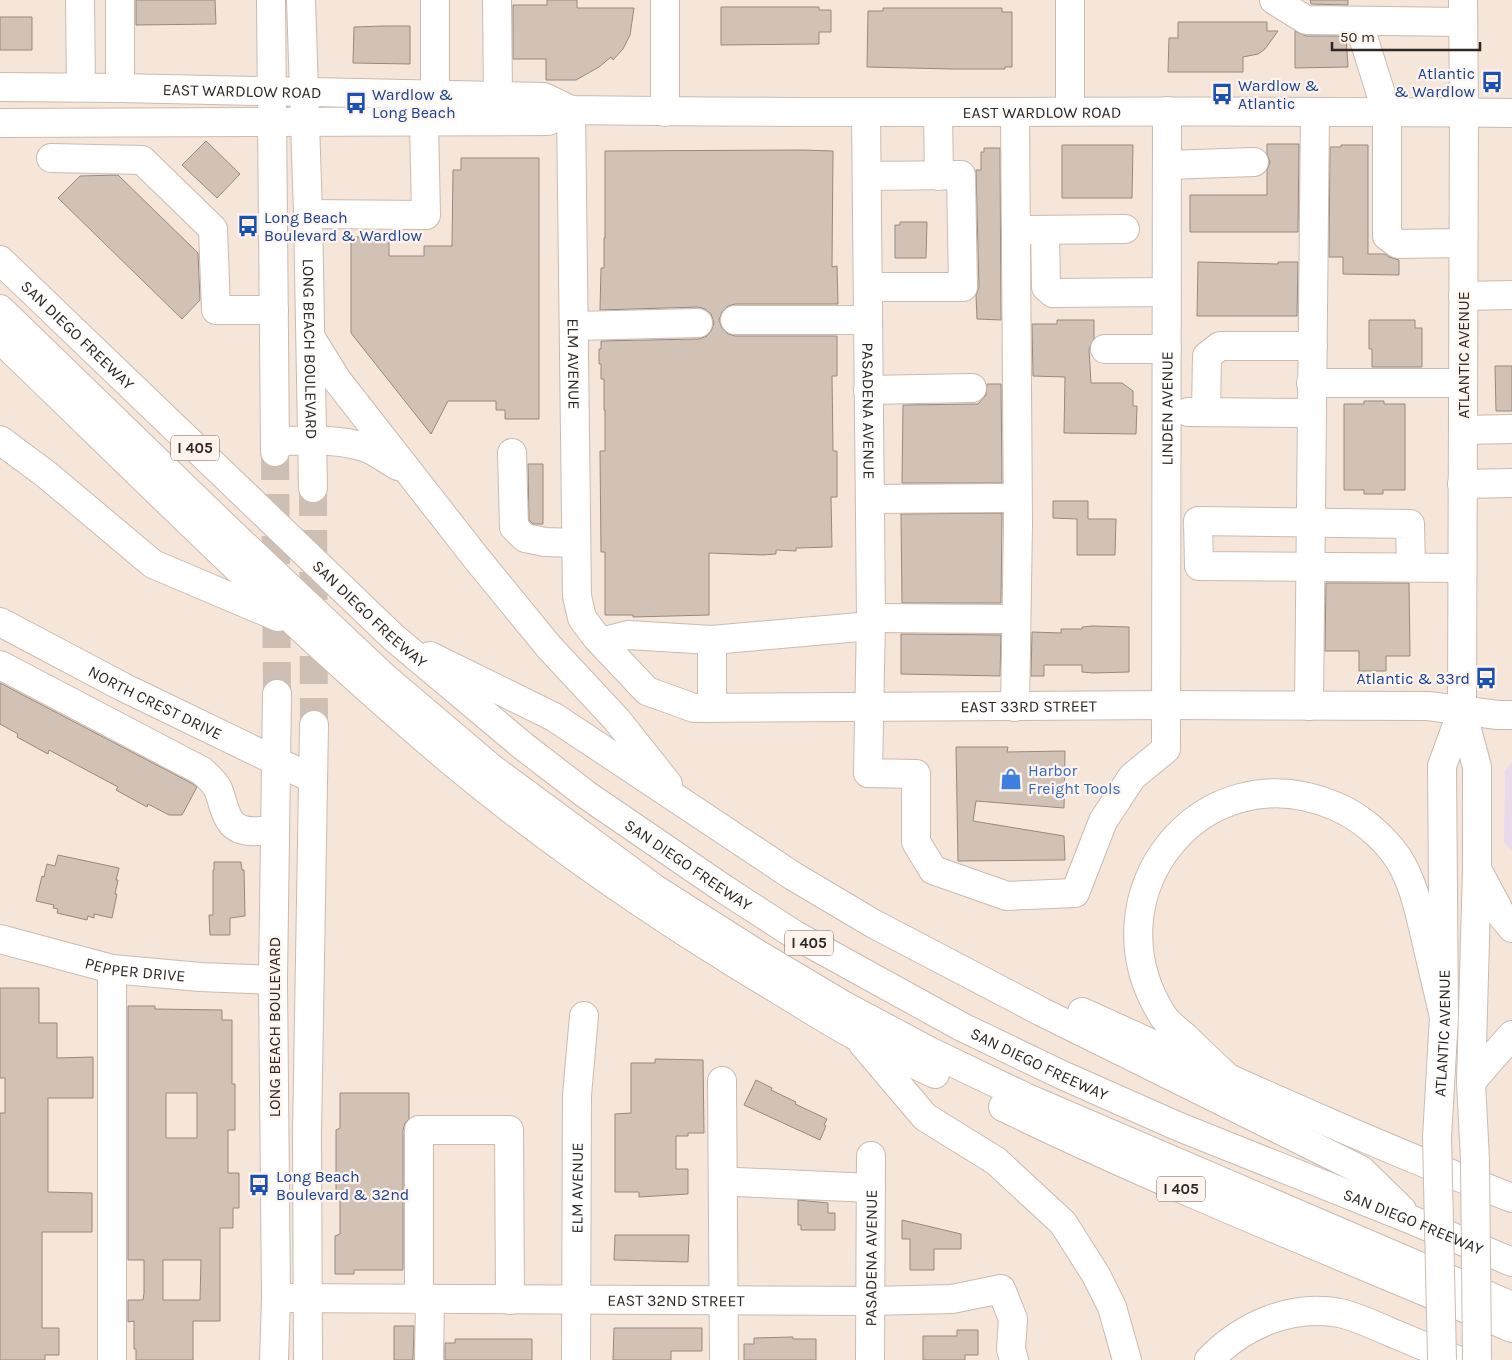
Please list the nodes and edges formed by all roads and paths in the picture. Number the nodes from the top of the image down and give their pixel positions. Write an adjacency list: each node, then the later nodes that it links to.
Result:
1 (80, 0): 13 (main road)
2 (120, 0): 14 (main road)
3 (271, 0): 15 (main road)
4 (301, 0): 16 (main road, LONG BEACH BOULEVARD)
5 (435, 0): 17 (main road)
6 (497, 0): 18 (main road)
7 (665, 0): 22 (main road)
8 (1070, 0): 20 (main road)
9 (1274, 0): 11 (main road)
10 (1463, 11): 11 (main road); 28 (main road, ATLANTIC AVENUE)
11 (1358, 21): 27 (main road)
12 (0, 87): 13 (main road, EAST WARDLOW ROAD)
13 (81, 87): 14 (main road, EAST WARDLOW ROAD)
14 (120, 88): 15 (main road, EAST WARDLOW ROAD)
15 (271, 92): 16 (main road, EAST WARDLOW ROAD); 34 (main road)
16 (305, 92): 17 (main road, EAST WARDLOW ROAD); 30 (main road, LONG BEACH BOULEVARD)
17 (435, 95): 18 (main road, EAST WARDLOW ROAD)
18 (498, 96): 19 (main road, EAST WARDLOW ROAD)
19 (571, 110): 22 (main road, EAST WARDLOW ROAD); 31 (main road, EAST WARDLOW ROAD); 57 (main road, ELM AVENUE)
20 (1070, 111): 21 (main road, EAST WARDLOW ROAD); 25 (main road, EAST WARDLOW ROAD)
21 (1167, 111): 26 (main road, EAST WARDLOW ROAD); 38 (main road, LINDEN AVENUE)
22 (666, 112): 23 (main road, EAST WARDLOW ROAD)
23 (866, 112): 24 (main road, EAST WARDLOW ROAD); 39 (main road, PASADENA AVENUE)
24 (938, 112): 25 (main road, EAST WARDLOW ROAD); 40 (main road)
25 (1015, 112): 43 (main road)
26 (1315, 112): 27 (main road, EAST WARDLOW ROAD); 60 (main road)
27 (1387, 112): 28 (main road, EAST WARDLOW ROAD); 45 (main road)
28 (1464, 112): 29 (main road, EAST WARDLOW ROAD); 45 (main road, ATLANTIC AVENUE)
29 (1512, 113)
30 (306, 122): 31 (main road, EAST WARDLOW ROAD); 34 (main road, EAST WARDLOW ROAD); 41 (main road, LONG BEACH BOULEVARD)
31 (424, 122): 41 (main road)
32 (0, 123): 33 (main road, EAST WARDLOW ROAD)
33 (141, 123): 34 (main road, EAST WARDLOW ROAD); 36 (main road)
34 (271, 123): 53 (main road)
35 (51, 158): 36 (main road)
36 (142, 160): 53 (main road)
37 (1254, 162): 38 (main road)
38 (1167, 165): 49 (main road, LINDEN AVENUE)
39 (866, 176): 40 (main road); 47 (main road, PASADENA AVENUE)
40 (939, 176): 47 (main road)
41 (308, 214): 58 (main road, LONG BEACH BOULEVARD)
42 (1125, 229): 44 (main road)
43 (1016, 230): 44 (main road); 98 (main road)
44 (1045, 230): 49 (main road)
45 (1463, 243): 51 (main road, ATLANTIC AVENUE)
46 (0, 260): 91 (main road, SAN DIEGO FREEWAY / I 405)
47 (868, 287): 55 (main road, PASADENA AVENUE)
48 (0, 291): 91 (main road)
49 (1167, 292): 61 (main road, LINDEN AVENUE)
50 (1512, 295): 51 (main road)
51 (1463, 296): 63 (main road, ATLANTIC AVENUE)
52 (0, 309): 136 (main road)
53 (274, 310): 73 (main road)
54 (735, 320): 55 (main road)
55 (868, 320): 66 (main road, PASADENA AVENUE)
56 (698, 323): 57 (main road)
57 (574, 326): 82 (main road, ELM AVENUE)
58 (311, 338): 73 (main road, LONG BEACH BOULEVARD); 75 (main road)
59 (0, 339): 90 (main road, I 405)
60 (1313, 346): 64 (main road); 68 (main road)
61 (1167, 348): 62 (main road); 67 (main road, LINDEN AVENUE)
62 (1105, 349)
63 (1463, 383): 64 (main road); 71 (main road, ATLANTIC AVENUE)
64 (1311, 384): 69 (main road)
65 (972, 388): 66 (main road)
66 (868, 390): 80 (main road, PASADENA AVENUE)
67 (1167, 412): 68 (main road); 96 (main road, LINDEN AVENUE)
68 (1206, 412): 69 (main road)
69 (1312, 413): 81 (main road)
70 (1512, 429): 71 (main road)
71 (1463, 430): 77 (main road, ATLANTIC AVENUE)
72 (0, 440): 90 (main road)
73 (313, 441): 75 (main road); 78 (main road, LONG BEACH BOULEVARD)
74 (512, 453): 82 (main road)
75 (413, 475): 106 (main road)
76 (1512, 483): 77 (main road)
77 (1462, 484): 85 (main road, ATLANTIC AVENUE)
78 (313, 488)
79 (1001, 498): 80 (main road)
80 (870, 499): 89 (main road, PASADENA AVENUE)
81 (1310, 523): 83 (main road); 83 (main road); 84 (main road)
82 (576, 543): 86 (main road, ELM AVENUE)
83 (1310, 566): 84 (main road); 97 (main road)
84 (1411, 568): 85 (main road)
85 (1462, 568): 101 (main road, ATLANTIC AVENUE)
86 (582, 618): 93 (main road, EAST 33RD STREET)
87 (1003, 619): 89 (main road)
88 (0, 622): 104 (main road, NORTH CREST DRIVE)
89 (871, 622): 92 (main road); 100 (main road, PASADENA AVENUE)
90 (295, 624): 117 (main road, I 405)
91 (392, 636): 106 (main road); 122 (main road, SAN DIEGO FREEWAY / I 405)
92 (712, 640): 93 (main road); 99 (main road)
93 (601, 642): 99 (main road, EAST 33RD STREET)
94 (0, 665): 107 (main road)
95 (277, 694): 104 (main road, LONG BEACH BOULEVARD)
96 (1166, 705): 97 (main road, EAST 33RD STREET); 98 (main road, EAST 33RD STREET); 100 (main road, LINDEN AVENUE)
97 (1308, 706): 101 (main road, EAST 33RD STREET)
98 (1015, 707): 100 (main road, EAST 33RD STREET)
99 (712, 708): 100 (main road, EAST 33RD STREET)
100 (870, 708)
101 (1462, 711): 102 (main road, EAST 33RD STREET); 108 (main road, ATLANTIC AVENUE); 115 (main road, ATLANTIC AVENUE)
102 (1512, 715)
103 (314, 725): 105 (main road, LONG BEACH BOULEVARD)
104 (277, 761): 105 (main road, NORTH CREST DRIVE); 107 (main road, LONG BEACH BOULEVARD)
105 (313, 779): 130 (main road, LONG BEACH BOULEVARD)
106 (686, 806): 111 (main road)
107 (275, 830): 113 (main road, LONG BEACH BOULEVARD)
108 (1477, 869): 109 (main road); 120 (main road, ATLANTIC AVENUE)
109 (1512, 928)
110 (0, 939): 112 (main road, PEPPER DRIVE)
111 (956, 967): 118 (main road); 126 (main road)
112 (112, 969): 113 (main road, PEPPER DRIVE); 138 (main road)
113 (273, 980): 129 (main road, LONG BEACH BOULEVARD)
114 (584, 1016): 133 (main road, ELM AVENUE)
115 (1444, 1017): 118 (main road); 148 (main road, ATLANTIC AVENUE, bridge)
116 (1512, 1035): 120 (main road)
117 (856, 1036): 137 (main road, I 405); 146 (main road)
118 (1229, 1079): 125 (main road)
119 (722, 1081): 135 (main road)
120 (1471, 1082): 150 (main road, ATLANTIC AVENUE, bridge)
121 (871, 1156): 124 (main road, PASADENA AVENUE)
122 (1274, 1165): 126 (main road, SAN DIEGO FREEWAY / I 405); 128 (main road)
123 (737, 1182): 124 (main road)
124 (871, 1188): 134 (main road, PASADENA AVENUE)
125 (1512, 1198)
126 (1412, 1220): 127 (main road, SAN DIEGO FREEWAY / I 405)
127 (1512, 1262)
128 (1512, 1292)
129 (276, 1298): 130 (main road, EAST 32ND STREET); 139 (main road, LONG BEACH BOULEVARD)
130 (308, 1300): 131 (main road, EAST 32ND STREET); 140 (main road, LONG BEACH BOULEVARD)
131 (424, 1300): 132 (main road, EAST 32ND STREET); 132 (main road); 141 (main road)
132 (510, 1300): 133 (main road, EAST 32ND STREET)
133 (576, 1300): 135 (main road, EAST 32ND STREET); 142 (main road, ELM AVENUE)
134 (870, 1301): 135 (main road, EAST 32ND STREET); 144 (main road, PASADENA AVENUE); 145 (main road, EAST 32ND STREET)
135 (724, 1302): 143 (main road)
136 (1512, 1306)
137 (1512, 1328)
138 (112, 1360)
139 (274, 1360)
140 (308, 1360)
141 (429, 1360)
142 (576, 1360)
143 (724, 1360)
144 (870, 1360)
145 (1014, 1360)
146 (1128, 1360)
147 (1209, 1360): 149 (main road)
148 (1442, 1360)
149 (1457, 1360)
150 (1477, 1360)

